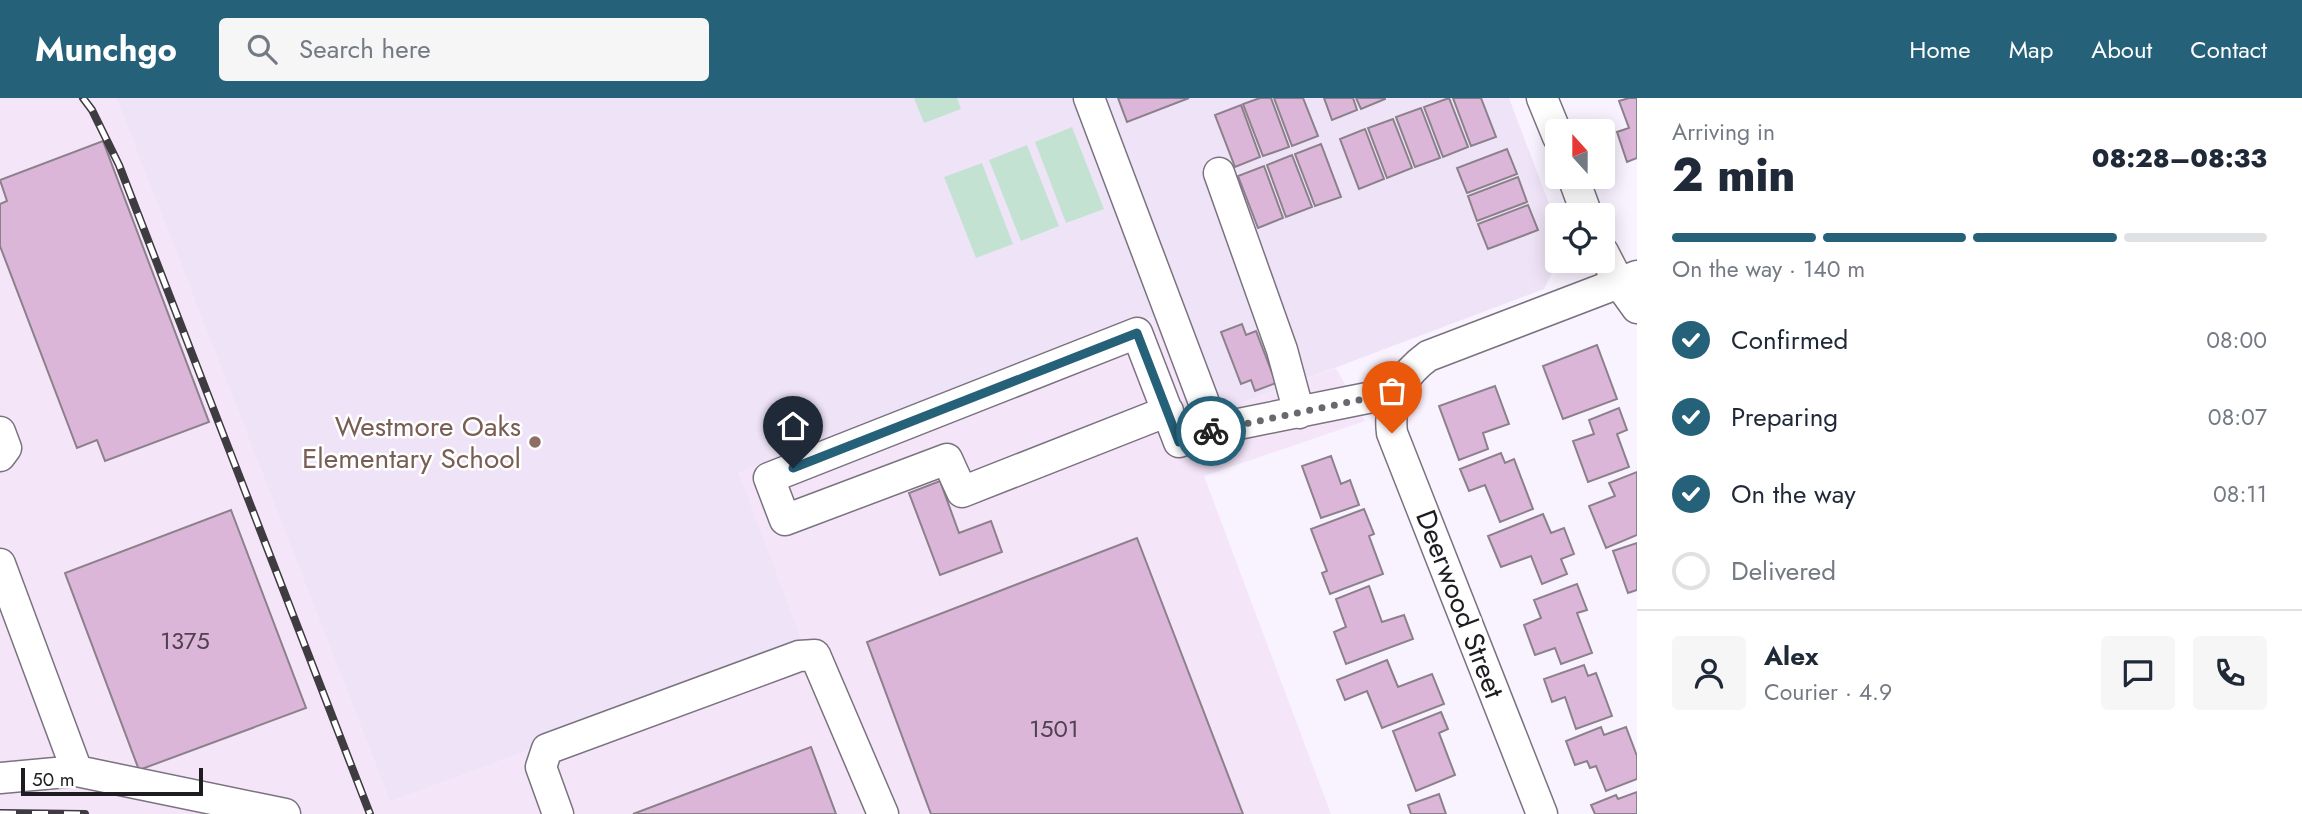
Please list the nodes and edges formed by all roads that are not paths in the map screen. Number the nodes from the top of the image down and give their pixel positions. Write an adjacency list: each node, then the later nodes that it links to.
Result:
1 (1089, 98): 11 (street)
2 (1542, 98): 3 (street)
3 (1551, 119)
4 (1219, 173): 10 (street)
5 (1615, 265): 6 (street)
6 (1628, 279): 7 (street); 8 (street)
7 (1637, 308)
8 (1397, 392): 10 (street); 20 (street, Deerwood Street)
9 (1168, 411): 9 (street); 11 (street)
10 (1299, 413): 11 (street)
11 (1214, 429)
12 (0, 432): 13 (street)
13 (0, 456)
14 (0, 564): 15 (street)
15 (77, 771): 16 (street); 17 (street)
16 (1, 774)
17 (285, 814)
18 (558, 814): 19 (street)
19 (883, 814)
20 (1542, 814)

